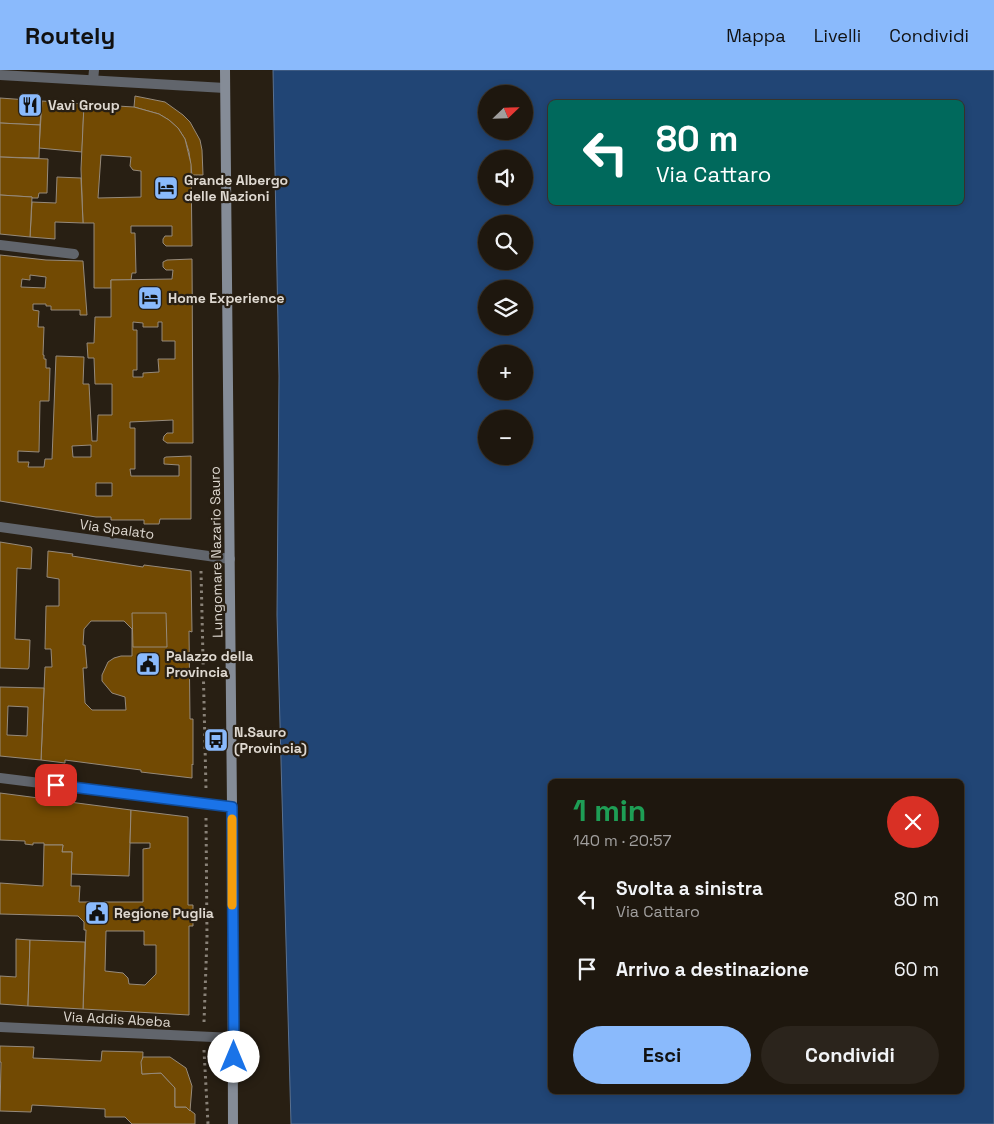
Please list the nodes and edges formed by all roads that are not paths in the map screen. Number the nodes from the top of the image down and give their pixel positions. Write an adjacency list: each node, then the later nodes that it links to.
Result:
1 (224, 70): 4 (main road, Lungomare Nazario Sauro)
2 (0, 74): 3 (street)
3 (94, 75): 4 (street)
4 (224, 88): 8 (main road, Lungomare Nazario Sauro)
5 (0, 245): 6 (street)
6 (74, 254)
7 (0, 528): 8 (street, Via Spalato)
8 (230, 559): 10 (main road, Lungomare Nazario Sauro)
9 (0, 778): 10 (street)
10 (232, 807): 12 (main road, Lungomare Nazario Sauro)
11 (0, 1027): 12 (street, Via Addis Abeba)
12 (234, 1038): 13 (main road, Lungomare Nazario Sauro)
13 (233, 1124)

